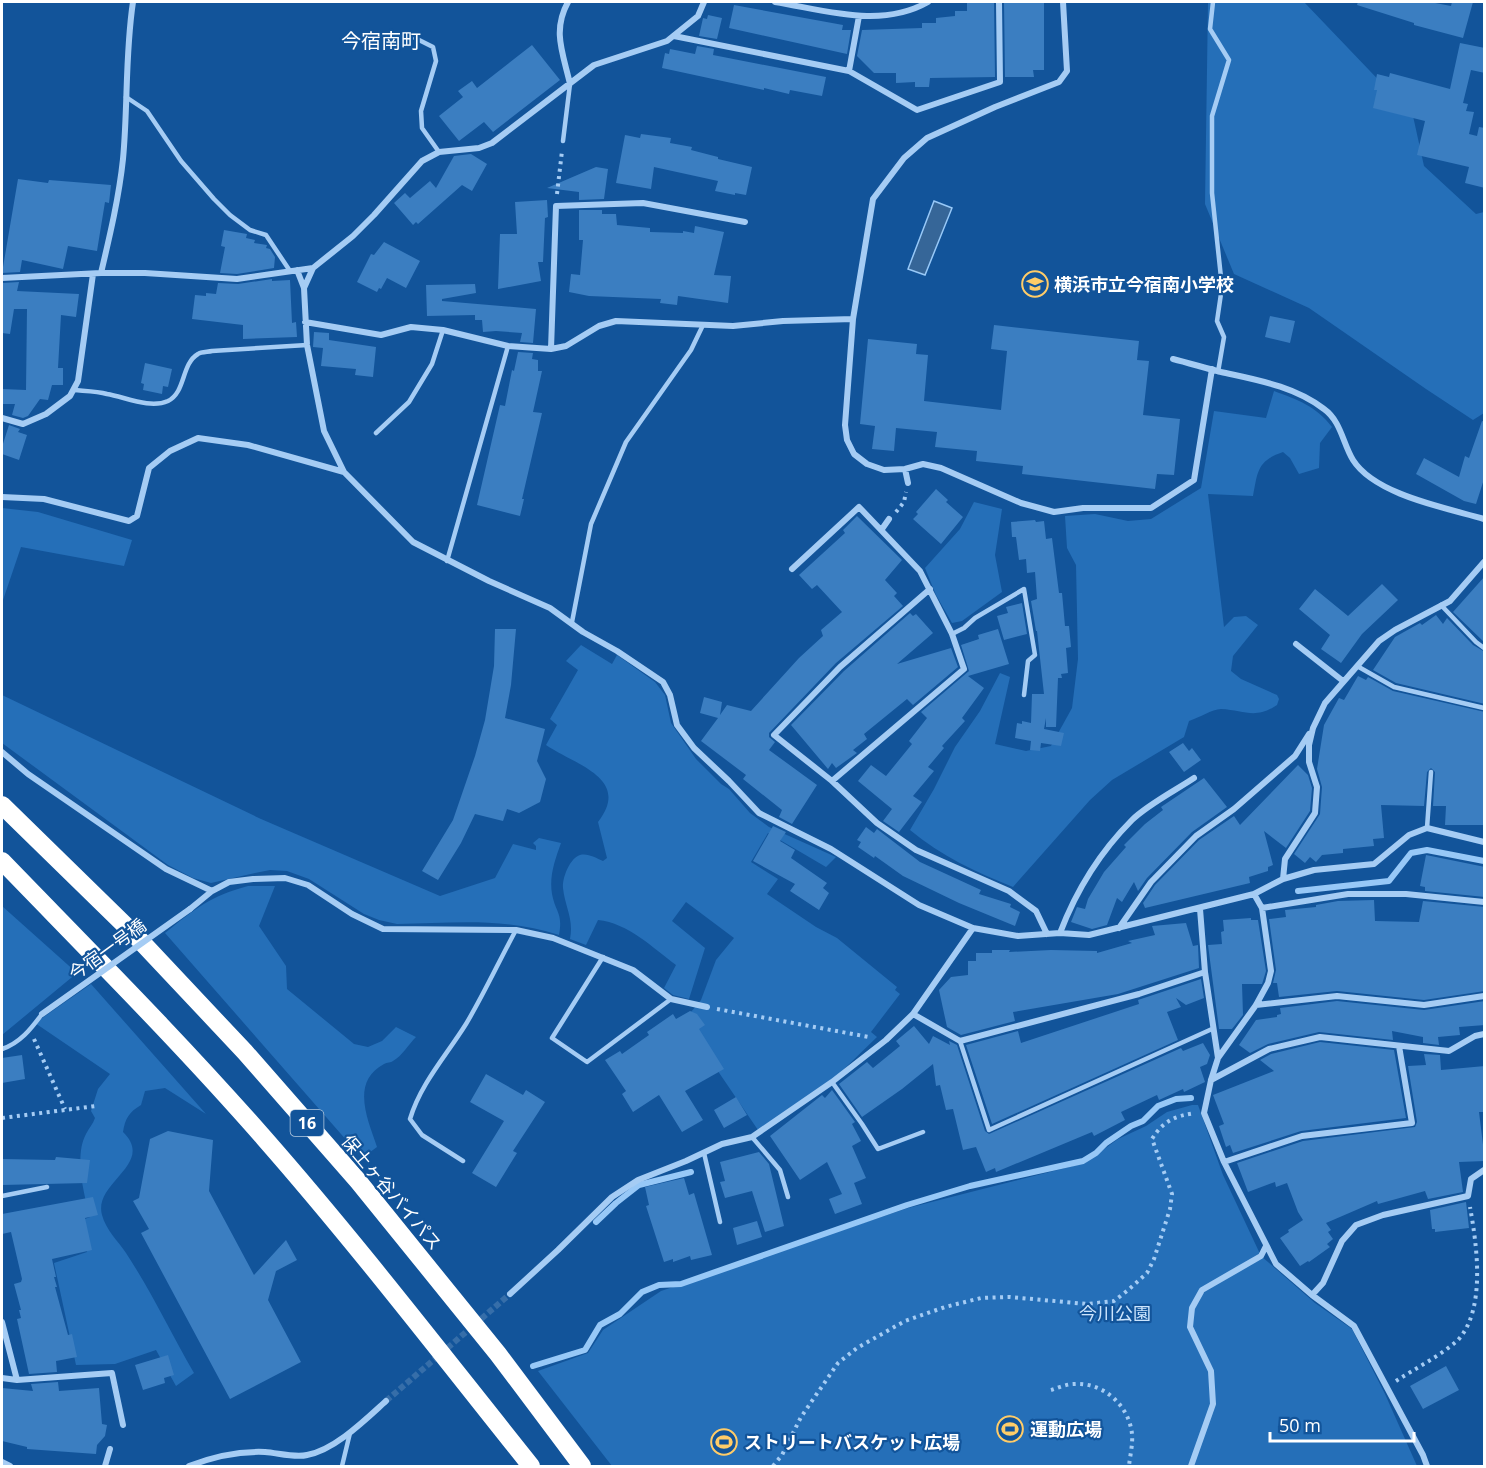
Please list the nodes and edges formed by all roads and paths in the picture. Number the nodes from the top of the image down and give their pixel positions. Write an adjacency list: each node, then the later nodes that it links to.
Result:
1 (133, 2): 15 (street)
2 (568, 2): 14 (street)
3 (704, 2): 11 (street)
4 (775, 2): 9 (street)
5 (928, 2): 10 (street)
6 (999, 2): 13 (street)
7 (1063, 2): 26 (street)
8 (1213, 2): 34 (lane)
9 (805, 4): 10 (street)
10 (859, 16): 13 (street)
11 (674, 36): 13 (street); 14 (street)
12 (415, 38): 17 (lane)
13 (849, 71)
14 (570, 84): 16 (lane); 17 (street)
15 (126, 97): 21 (lane); 22 (street)
16 (563, 141): 18 (path)
17 (439, 152): 20 (street)
18 (556, 206): 19 (street); 32 (street)
19 (745, 222)
20 (313, 268): 21 (street); 25 (street)
21 (293, 271): 22 (street); 25 (street)
22 (101, 273): 23 (street)
23 (93, 274): 24 (street); 35 (street)
24 (2, 278)
25 (304, 288): 27 (street)
26 (853, 319): 28 (street); 38 (street)
27 (305, 322): 29 (street); 30 (street)
28 (703, 325): 32 (street); 50 (lane)
29 (443, 330): 31 (street); 37 (lane)
30 (307, 345): 35 (lane); 39 (street)
31 (508, 346): 32 (street); 45 (lane)
32 (551, 349)
33 (1173, 359): 34 (street)
34 (1215, 370): 38 (street); 43 (street)
35 (74, 390): 36 (street)
36 (2, 418)
37 (376, 433)
38 (905, 469): 40 (street)
39 (344, 472): 41 (street); 45 (street)
40 (908, 483): 42 (path)
41 (2, 496)
42 (890, 519): 44 (street)
43 (1485, 519)
44 (882, 529): 47 (street); 48 (street)
45 (447, 561): 50 (street)
46 (1485, 562): 49 (street)
47 (792, 569)
48 (930, 590): 51 (street); 62 (street)
49 (1441, 605): 53 (lane); 54 (street)
50 (572, 622): 73 (street)
51 (952, 634): 56 (lane); 62 (street)
52 (1296, 644): 55 (street)
53 (1485, 648)
54 (1357, 666): 55 (street); 57 (lane)
55 (1343, 681): 58 (street)
56 (1024, 695)
57 (1485, 708)
58 (1313, 728): 67 (street); 74 (street)
59 (2, 752): 68 (street)
60 (1431, 772): 64 (lane)
61 (1194, 778): 76 (street)
62 (832, 781): 77 (street)
63 (2, 805): 129 (highway, 保土ヶ谷バイパス / 16)
64 (1427, 828): 65 (street); 67 (street)
65 (1485, 842)
66 (2, 861): 128 (highway, 16)
67 (1283, 879): 69 (street)
68 (212, 891): 75 (street, 今宿一号橋); 84 (street, 今宿一号橋, bridge)
69 (1254, 894): 71 (street); 72 (street)
70 (1485, 902): 71 (street)
71 (1262, 908): 82 (street)
72 (1200, 909): 74 (street); 79 (street)
73 (974, 928): 77 (street); 85 (street)
74 (1119, 928): 76 (street)
75 (516, 930): 78 (street, 今宿一号橋); 103 (lane)
76 (1060, 933): 77 (street)
77 (1047, 934)
78 (603, 957): 81 (street, 今宿一号橋); 81 (lane)
79 (1205, 972): 86 (street); 90 (street)
80 (1485, 996): 82 (street)
81 (671, 999): 83 (street)
82 (1256, 1005): 93 (street)
83 (707, 1007): 88 (path)
84 (42, 1014): 87 (lane)
85 (913, 1014): 90 (street); 95 (street)
86 (1212, 1029): 90 (lane); 93 (street)
87 (31, 1030): 92 (lane); 97 (path)
88 (851, 1035)
89 (1485, 1035): 91 (street)
90 (960, 1041)
91 (1400, 1046): 94 (street); 104 (street)
92 (2, 1049)
93 (1218, 1058): 94 (street)
94 (1211, 1080): 98 (street)
95 (832, 1082): 100 (lane); 101 (street)
96 (96, 1106): 97 (path)
97 (65, 1109): 99 (path)
98 (1204, 1113): 104 (street); 130 (path)
99 (2, 1118)
100 (923, 1132)
101 (752, 1137): 102 (street); 109 (lane)
102 (704, 1153): 110 (lane); 112 (street)
103 (463, 1161)
104 (1224, 1162): 111 (street)
105 (1485, 1170): 108 (street)
106 (47, 1187): 107 (lane)
107 (2, 1196)
108 (1468, 1196): 113 (street); 117 (path)
109 (788, 1197)
110 (720, 1222)
111 (1266, 1246): 113 (street); 132 (street)
112 (510, 1294)
113 (1312, 1295): 117 (street)
114 (2, 1322): 116 (street)
115 (2, 1378): 116 (street)
116 (17, 1380): 120 (street)
117 (1388, 1386): 133 (street)
118 (1051, 1390): 131 (path)
119 (386, 1401): 121 (street)
120 (123, 1425)
121 (350, 1433): 126 (street); 127 (lane)
122 (110, 1449): 125 (street)
123 (2, 1462): 124 (street)
124 (10, 1467)
125 (105, 1467)
126 (189, 1467)
127 (342, 1467)
128 (531, 1467)
129 (582, 1467)
130 (773, 1467)
131 (1129, 1467)
132 (1191, 1467)
133 (1427, 1467)

